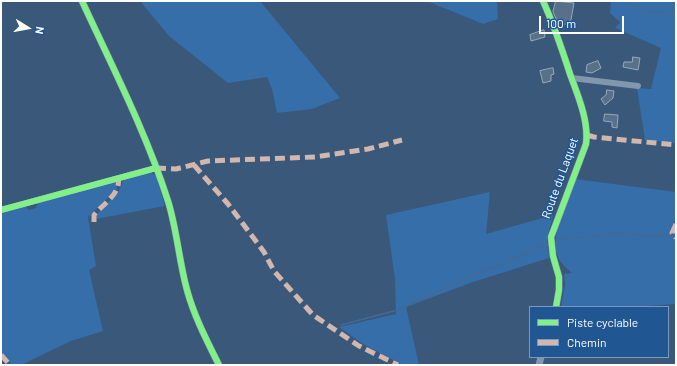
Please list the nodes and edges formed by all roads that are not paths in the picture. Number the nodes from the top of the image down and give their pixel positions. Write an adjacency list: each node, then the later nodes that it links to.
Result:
1 (82, 1): 5 (street)
2 (543, 1): 3 (street, Route du Laquet)
3 (572, 78): 4 (street); 7 (street, Route du Laquet)
4 (638, 86)
5 (156, 168): 6 (street); 8 (street)
6 (1, 210)
7 (556, 306)
8 (219, 365)

